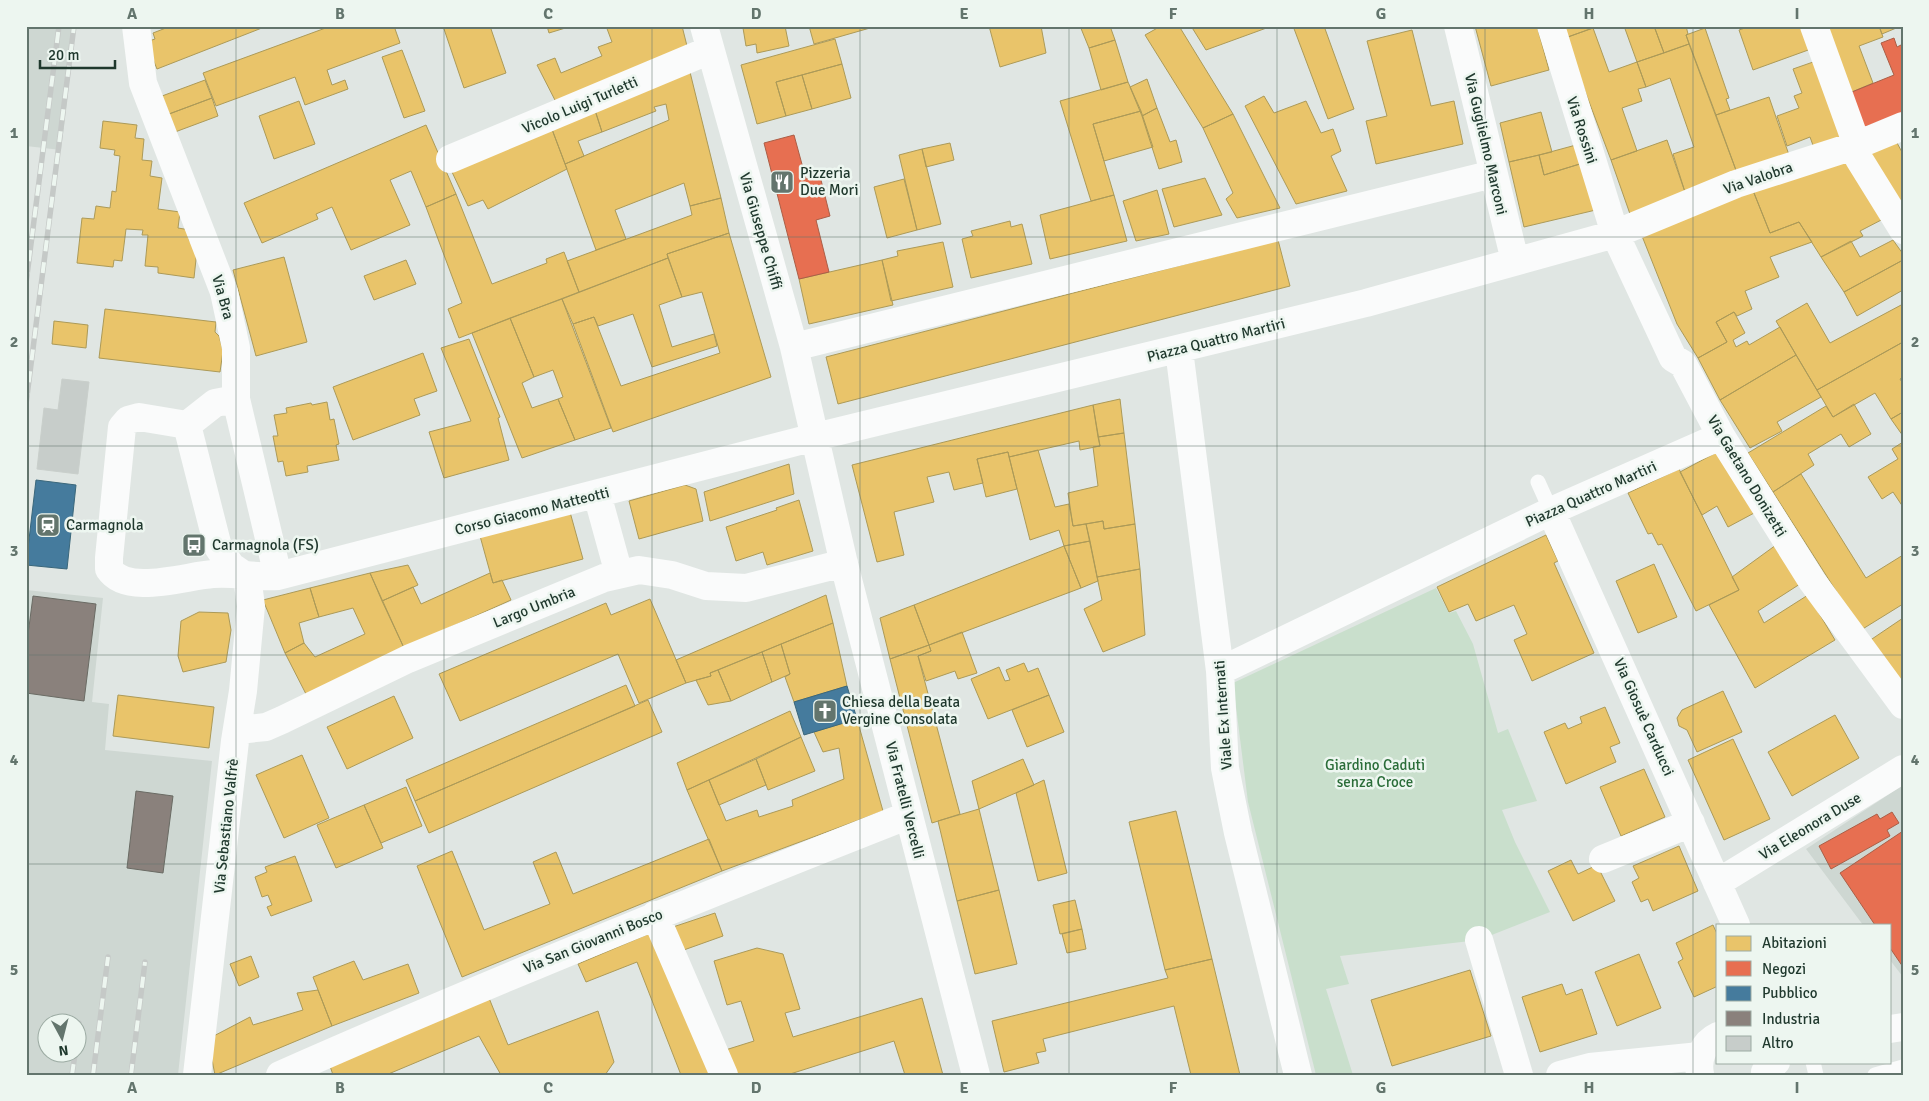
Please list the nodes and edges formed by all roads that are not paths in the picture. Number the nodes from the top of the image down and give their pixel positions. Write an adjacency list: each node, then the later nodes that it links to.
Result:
1 (136, 26): 15 (street, Via Bra)
2 (1458, 26): 9 (street, Via Guglielmo Marconi)
3 (1551, 26): 11 (street, Via Rossini)
4 (1814, 26): 7 (street)
5 (707, 38): 8 (street, Vicolo Luigi Turletti); 13 (street, Via Giuseppe Chiffi)
6 (1903, 126): 7 (street, Via Valobra)
7 (1857, 145): 10 (street); 11 (street, Via Valobra)
8 (450, 159)
9 (1493, 174): 12 (street, Via Guglielmo Marconi); 13 (street)
10 (1903, 230)
11 (1615, 234): 12 (street, Piazza Quattro Martiri); 17 (street, Via Gaetano Donizetti)
12 (1515, 261): 14 (street, Piazza Quattro Martiri)
13 (794, 347): 18 (street, Via Giuseppe Chiffi)
14 (1179, 350): 18 (street, Piazza Quattro Martiri); 26 (street, Viale Ex Internati)
15 (236, 399): 16 (street); 24 (street, Via Bra)
16 (186, 425): 25 (street); 25 (street, Corso Giacomo Matteotti)
17 (1721, 436): 21 (street, Piazza Quattro Martiri); 27 (street, Via Gaetano Donizetti)
18 (815, 437): 20 (street, Corso Giacomo Matteotti); 22 (street, Via Fratelli Vercelli)
19 (1538, 482): 21 (lane)
20 (597, 494): 23 (street); 24 (street, Corso Giacomo Matteotti)
21 (1551, 511): 26 (street, Piazza Quattro Martiri); 31 (street, Via Giosuè Carducci)
22 (844, 563): 23 (street, Largo Umbria); 30 (street, Via Fratelli Vercelli)
23 (618, 574): 28 (street, Largo Umbria)
24 (278, 576): 25 (street, Corso Giacomo Matteotti)
25 (247, 577): 28 (street, Via Sebastiano Valfrè)
26 (1220, 672): 43 (street, Viale Ex Internati)
27 (1903, 705)
28 (238, 730): 39 (street, Via Sebastiano Valfrè)
29 (1903, 769): 33 (street, Via Eleonora Duse)
30 (909, 815): 34 (street, Via San Giovanni Bosco); 42 (street, Via Fratelli Vercelli)
31 (1691, 823): 32 (street); 33 (street, Via Giosuè Carducci)
32 (1603, 859)
33 (1717, 883): 35 (street, Via Giosuè Carducci)
34 (655, 915): 40 (street, Via San Giovanni Bosco); 41 (street)
35 (1736, 924)
36 (1479, 940): 44 (street)
37 (1702, 1060): 45 (street)
38 (1903, 1067): 46 (lane)
39 (197, 1075)
40 (280, 1075)
41 (724, 1075)
42 (976, 1075)
43 (1298, 1075)
44 (1519, 1075)
45 (1560, 1075)
46 (1875, 1075)

